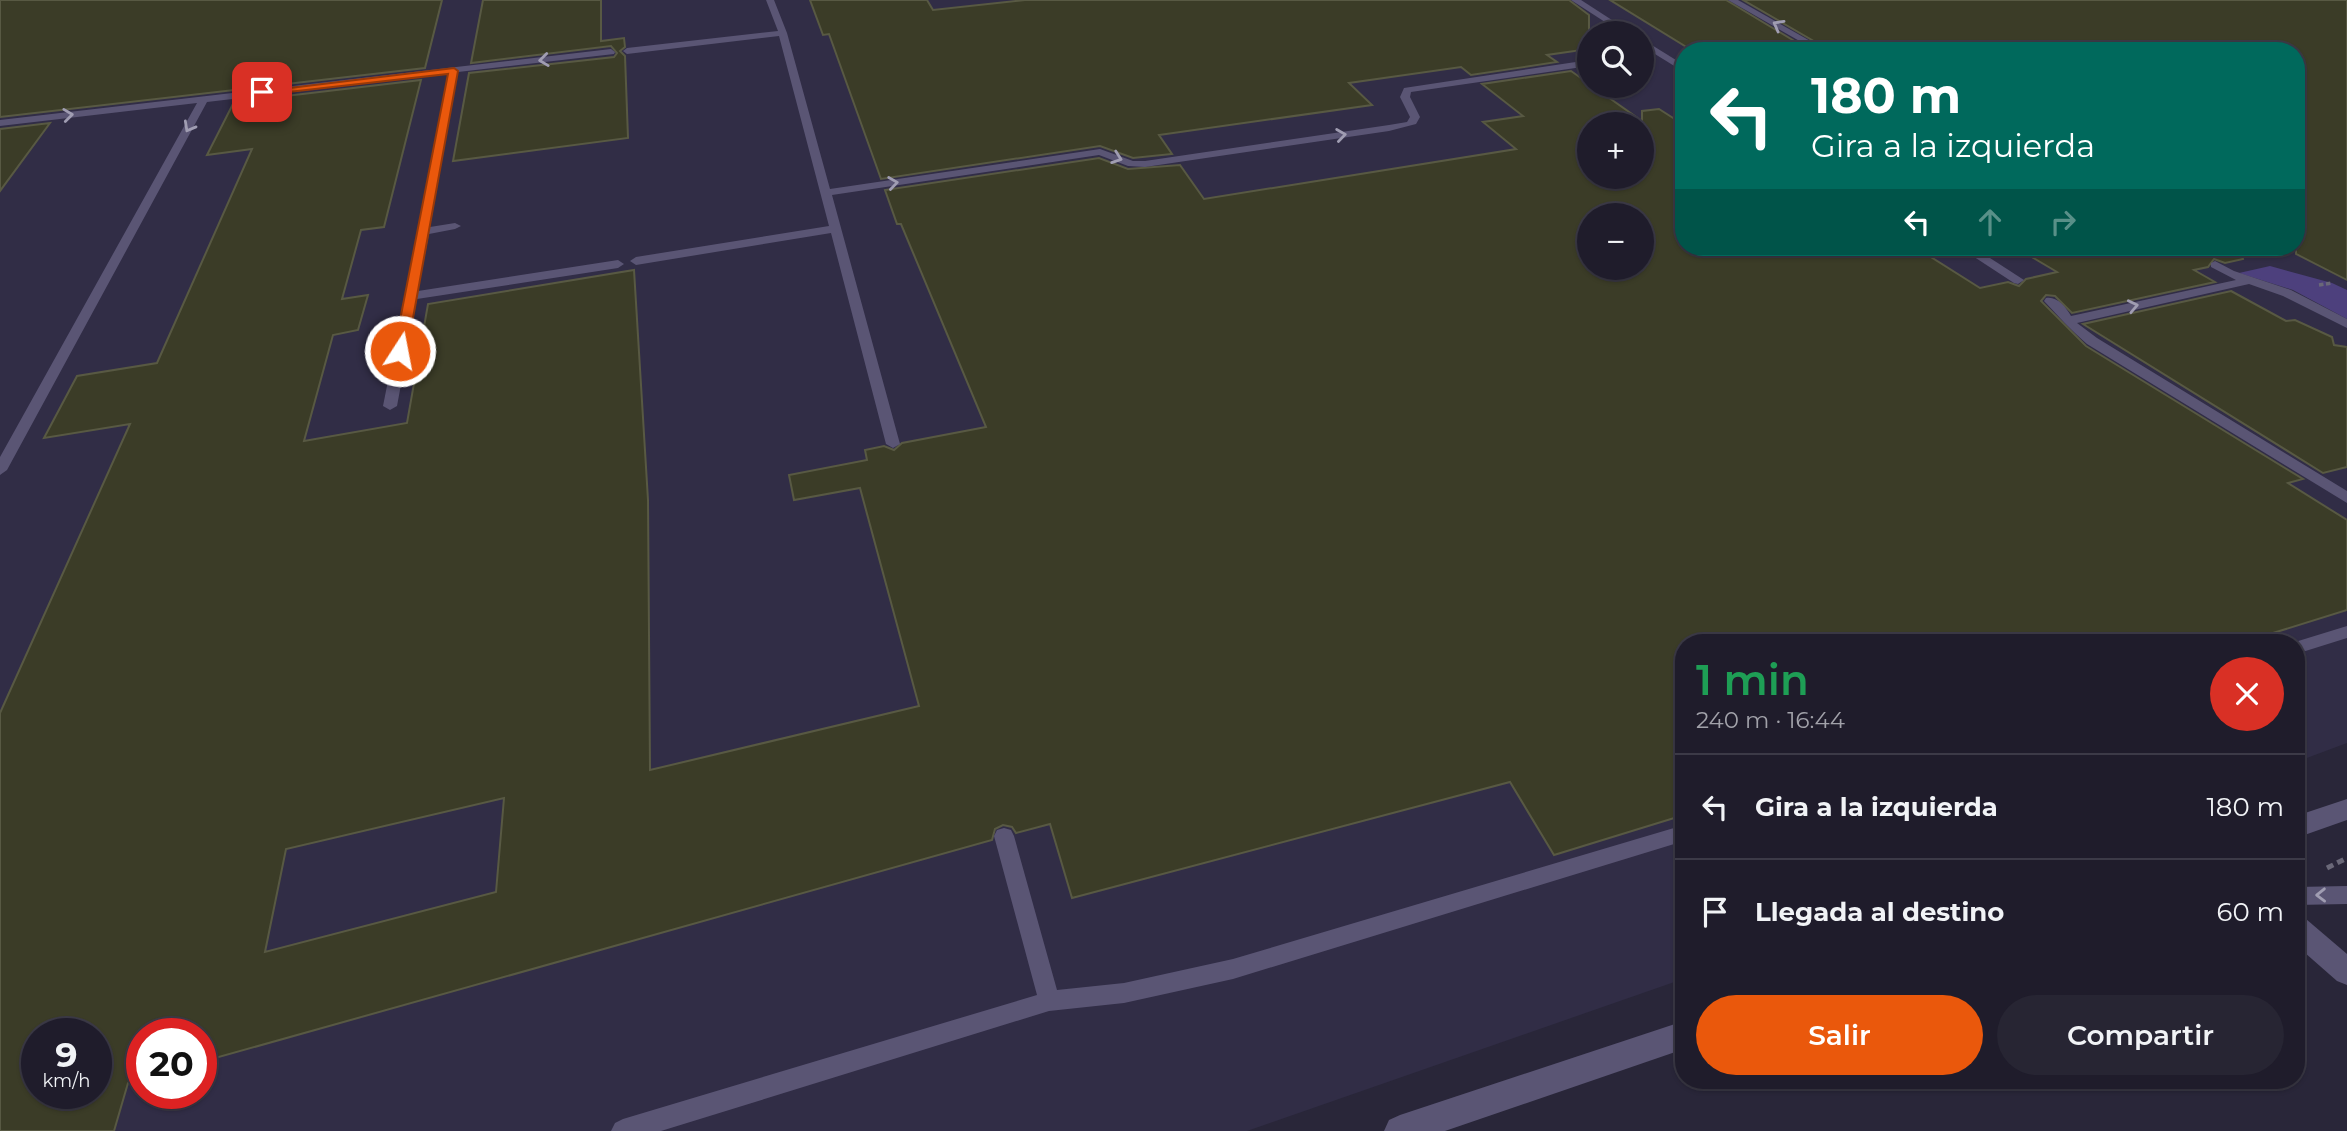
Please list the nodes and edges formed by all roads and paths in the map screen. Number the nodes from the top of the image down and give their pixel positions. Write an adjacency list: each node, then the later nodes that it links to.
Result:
1 (770, 0): 5 (lane)
2 (1575, 0): 4 (lane)
3 (1732, 0): 6 (lane, one-way to 3)
4 (1609, 21)
5 (783, 33): 8 (lane); 17 (lane)
6 (1809, 42)
7 (1654, 50): 10 (lane)
8 (627, 51)
9 (611, 52): 14 (lane, one-way to 14)
10 (1659, 53): 11 (lane); 12 (lane)
11 (1654, 54)
12 (1675, 63)
13 (1577, 65): 17 (lane, one-way to 13)
14 (454, 71): 15 (lane); 20 (lane)
15 (204, 99): 16 (lane, one-way to 15); 33 (lane, one-way to 33)
16 (0, 122)
17 (825, 193): 19 (lane)
18 (454, 226): 20 (lane)
19 (834, 229): 22 (lane); 32 (lane)
20 (424, 231): 27 (lane)
21 (1979, 256): 25 (lane)
22 (636, 261)
23 (618, 264): 27 (lane)
24 (2216, 265): 26 (lane)
25 (2018, 280)
26 (2251, 280): 29 (lane, one-way to 26); 30 (lane)
27 (411, 296): 31 (lane)
28 (2050, 301): 29 (lane)
29 (2067, 321): 34 (lane)
30 (2347, 324)
31 (390, 405)
32 (893, 444)
33 (0, 470)
34 (2347, 498)
35 (2347, 632): 36 (lane)
36 (2305, 645)
37 (2347, 809): 38 (street)
38 (2305, 824)
39 (1004, 836): 45 (lane)
40 (1675, 836): 45 (lane)
41 (2347, 895): 42 (lane, one-way to 42)
42 (2305, 896)
43 (2305, 936): 44 (street)
44 (2347, 972)
45 (1049, 1001): 47 (lane)
46 (1675, 1038): 48 (street)
47 (623, 1131)
48 (1400, 1131)

